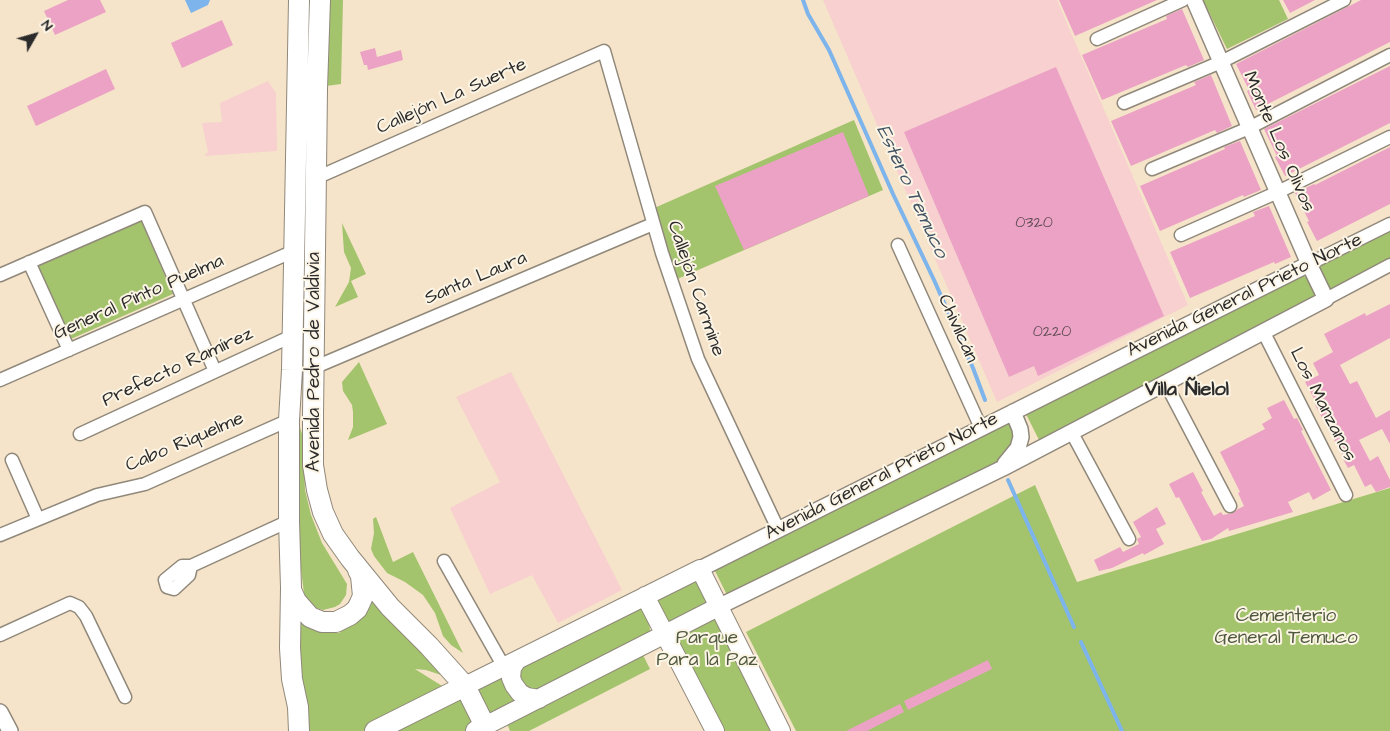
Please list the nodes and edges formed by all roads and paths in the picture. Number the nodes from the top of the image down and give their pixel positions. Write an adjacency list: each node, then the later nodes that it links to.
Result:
1 (299, 0): 20 (main road, Avenida Pedro de Valdivia)
2 (320, 0): 14 (main road, Avenida Pedro de Valdivia)
3 (1184, 0): 6 (street)
4 (1194, 0): 9 (street, Monte Los Olivos)
5 (1344, 0): 9 (street)
6 (1097, 39)
7 (604, 51): 14 (street, Callejón La Suerte); 16 (street, Callejón Carmine)
8 (1390, 55): 11 (street)
9 (1221, 62): 10 (street); 11 (street, Monte Los Olivos)
10 (1124, 103)
11 (1249, 128): 13 (street); 15 (street, Monte Los Olivos)
12 (1390, 137): 15 (street)
13 (1152, 169)
14 (316, 178): 24 (main road, Avenida Pedro de Valdivia)
15 (1278, 192): 18 (street); 22 (street, Monte Los Olivos)
16 (653, 224): 31 (street, Santa Laura); 46 (street, Callejón Carmine)
17 (1390, 224): 22 (street, Avenida General Prieto Norte)
18 (1181, 235)
19 (898, 245): 37 (street, Chivilcán)
20 (294, 251): 24 (main road); 26 (street, General Pinto Puelma); 29 (main road, Avenida Pedro de Valdivia)
21 (30, 262): 25 (street); 26 (street); 30 (street)
22 (1309, 264): 27 (street, Monte Los Olivos); 35 (street, Avenida General Prieto Norte)
23 (1390, 265): 27 (street, Avenida General Prieto Norte)
24 (314, 271): 31 (main road, Avenida Pedro de Valdivia)
25 (0, 275)
26 (182, 299): 30 (street, General Pinto Puelma); 32 (street)
27 (1326, 299): 28 (street, Avenida General Prieto Norte)
28 (1264, 332): 34 (street, Avenida General Prieto Norte); 42 (street, Los Manzanos)
29 (292, 336): 32 (street, Prefecto Ramírez); 36 (main road, Avenida Pedro de Valdivia)
30 (69, 350): 33 (street, General Pinto Puelma)
31 (313, 368): 50 (main road, Avenida Pedro de Valdivia)
32 (215, 371): 39 (street, Prefecto Ramírez)
33 (0, 380)
34 (1166, 384): 38 (street, Avenida General Prieto Norte); 43 (street)
35 (1014, 412): 37 (street, Avenida General Prieto Norte); 41 (street)
36 (289, 420): 44 (street, Cabo Riquelme); 45 (main road, Avenida Pedro de Valdivia)
37 (981, 428): 46 (street, Avenida General Prieto Norte)
38 (1072, 433): 41 (street, Avenida General Prieto Norte); 48 (street)
39 (80, 434)
40 (12, 460): 44 (street)
41 (1003, 468): 55 (street, Avenida General Prieto Norte)
42 (1346, 494)
43 (1230, 506)
44 (38, 519): 47 (street, Cabo Riquelme)
45 (289, 521): 51 (street); 53 (main road, Avenida Pedro de Valdivia)
46 (778, 529): 52 (street, Avenida General Prieto Norte)
47 (0, 535)
48 (1129, 539)
49 (444, 562): 58 (street)
50 (356, 565): 53 (main road); 59 (main road, Avenida Pedro de Valdivia)
51 (191, 566)
52 (700, 569): 54 (main road, Avenida General Prieto Norte); 55 (main road)
53 (291, 588): 65 (main road, Avenida Pedro de Valdivia)
54 (645, 596): 56 (main road); 58 (main road, Avenida General Prieto Norte)
55 (718, 606): 56 (main road, Avenida General Prieto Norte); 68 (main road)
56 (665, 634): 61 (main road, Avenida General Prieto Norte); 67 (main road)
57 (0, 635): 60 (street)
58 (510, 663): 59 (main road, Avenida General Prieto Norte); 61 (main road)
59 (465, 686): 63 (main road, Avenida Pedro de Valdivia); 66 (main road, Avenida General Prieto Norte)
60 (125, 697)
61 (539, 699): 63 (main road, Avenida General Prieto Norte)
62 (0, 712): 64 (street)
63 (483, 729)
64 (10, 731)
65 (299, 731)
66 (375, 731)
67 (715, 731)
68 (781, 731)

